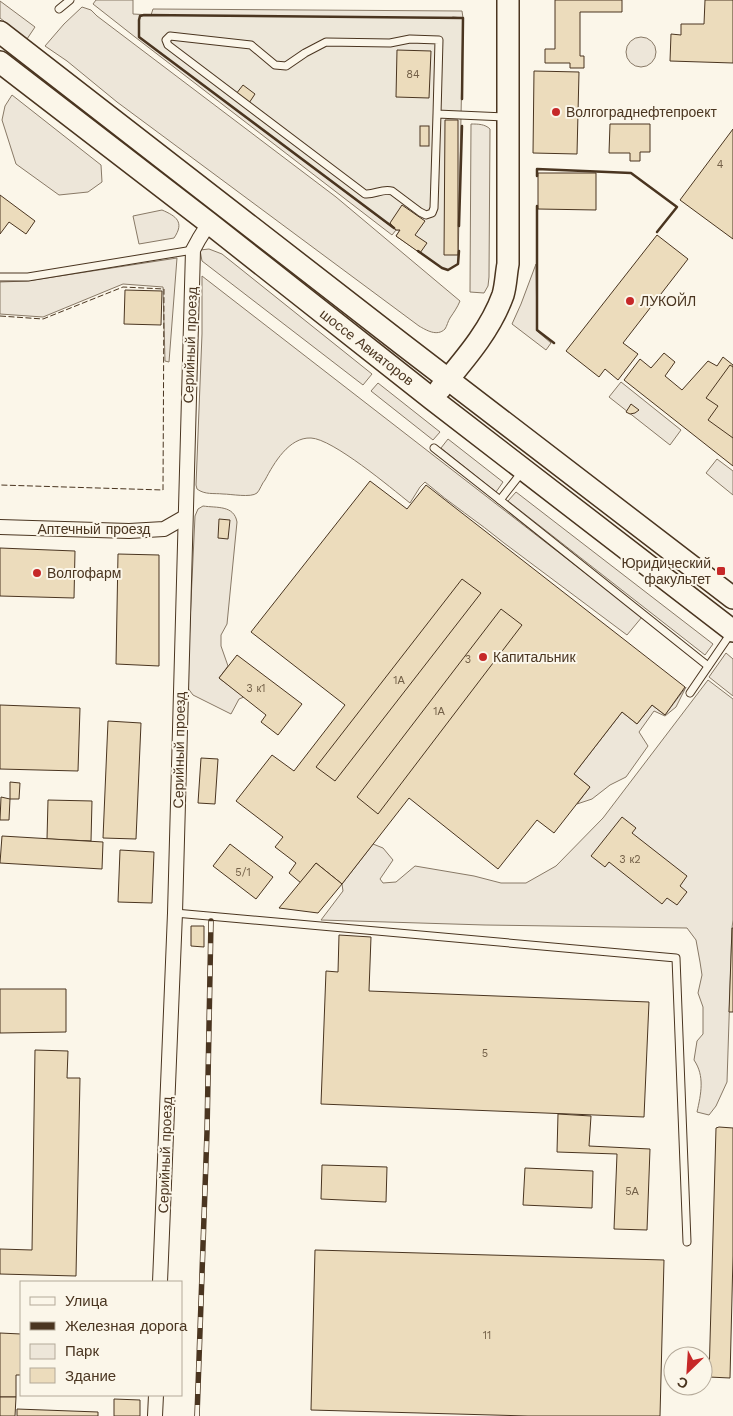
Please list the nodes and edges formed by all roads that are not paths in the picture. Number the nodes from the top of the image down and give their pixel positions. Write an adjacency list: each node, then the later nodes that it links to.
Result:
1 (70, 0): 3 (lane)
2 (508, 0): 7 (main road)
3 (60, 8)
4 (0, 32): 11 (main road, шоссе Авиаторов)
5 (0, 62): 8 (main road, шоссе Авиаторов)
6 (437, 114): 6 (lane); 7 (lane)
7 (508, 117): 11 (main road)
8 (209, 223): 9 (street, Серийный проезд); 12 (main road, шоссе Авиаторов)
9 (193, 250): 10 (lane); 16 (street, Серийный проезд)
10 (0, 277)
11 (449, 378): 12 (main road); 18 (main road, шоссе Авиаторов)
12 (432, 399): 14 (main road, шоссе Авиаторов)
13 (434, 448): 15 (lane)
14 (524, 470): 15 (lane); 19 (main road, шоссе Авиаторов)
15 (500, 500): 20 (lane)
16 (185, 517): 17 (street, Аптечный проезд); 22 (street, Серийный проезд)
17 (0, 527)
18 (733, 598)
19 (733, 631): 20 (lane)
20 (708, 666): 21 (lane)
21 (690, 693)
22 (175, 913): 23 (lane); 24 (street, Серийный проезд)
23 (687, 1242)
24 (160, 1281)
25 (156, 1396): 26 (street)
26 (155, 1416)

